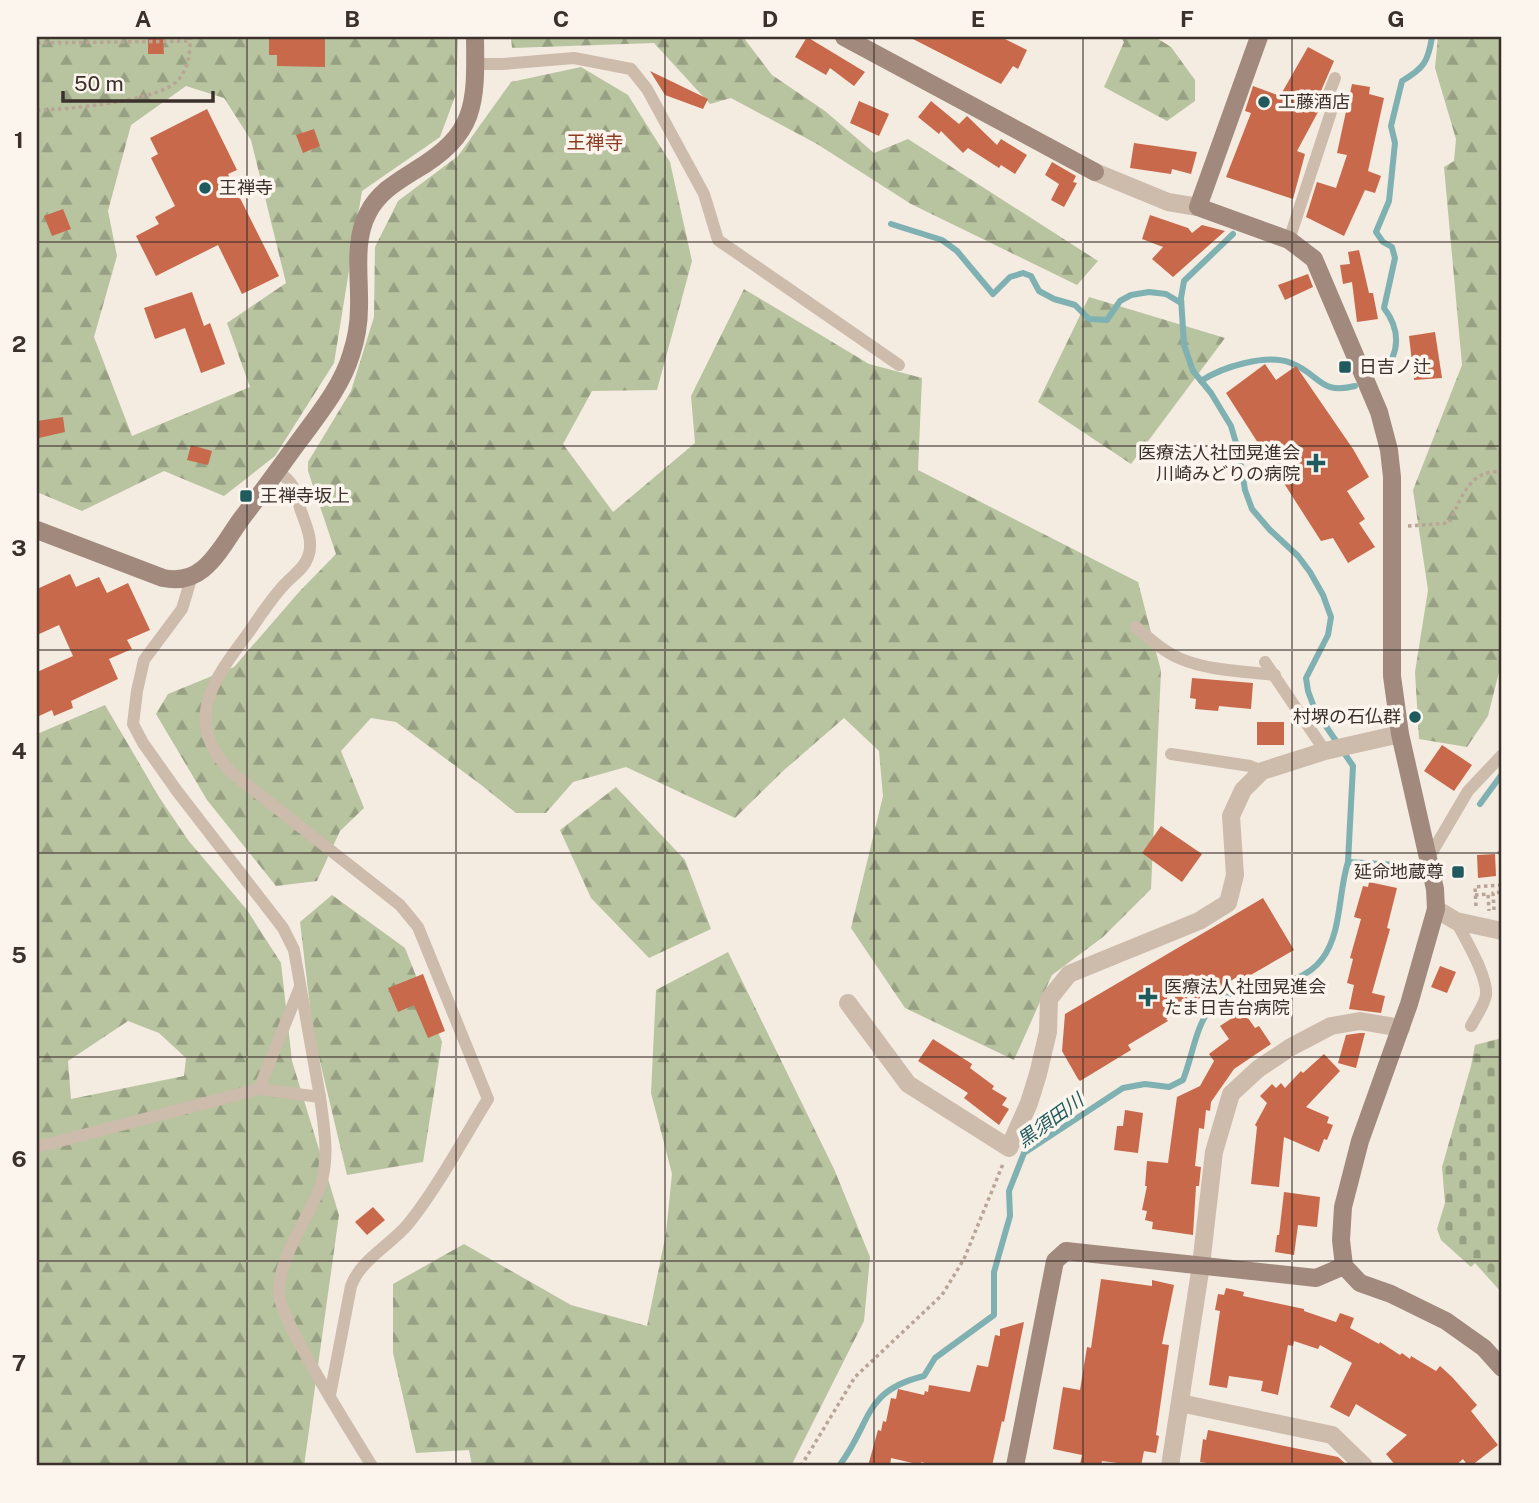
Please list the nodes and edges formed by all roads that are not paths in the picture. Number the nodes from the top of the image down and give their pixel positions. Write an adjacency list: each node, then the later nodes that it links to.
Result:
1 (475, 37): 4 (street)
2 (844, 37): 6 (street)
3 (1259, 37): 6 (street)
4 (475, 64): 8 (lane); 9 (street)
5 (1335, 78): 7 (lane)
6 (1198, 207): 7 (street)
7 (1289, 240): 15 (street)
8 (899, 365)
9 (277, 471): 11 (street); 34 (lane)
10 (37, 530): 11 (street)
11 (192, 576): 24 (lane)
12 (1136, 627): 14 (lane)
13 (1265, 662): 14 (lane)
14 (1275, 675): 16 (lane)
15 (1400, 734): 16 (street); 20 (street)
16 (1325, 751): 19 (street)
17 (1171, 754): 19 (lane)
18 (1502, 755): 20 (lane)
19 (1262, 771): 25 (street)
20 (1428, 859): 21 (street)
21 (1436, 909): 22 (street); 27 (street)
22 (1456, 921): 23 (street); 26 (lane)
23 (1496, 923)
24 (300, 987): 28 (lane); 29 (lane)
25 (848, 1003)
26 (1471, 1026)
27 (1401, 1028): 31 (street); 32 (street)
28 (259, 1089): 29 (lane); 30 (lane)
29 (320, 1097): 34 (lane)
30 (37, 1146)
31 (1201, 1265): 32 (street); 35 (street); 37 (street)
32 (1344, 1266): 33 (street)
33 (1502, 1368)
34 (330, 1395): 36 (lane)
35 (1180, 1403): 38 (street); 39 (street)
36 (372, 1466)
37 (1015, 1466)
38 (1170, 1466)
39 (1364, 1466)

